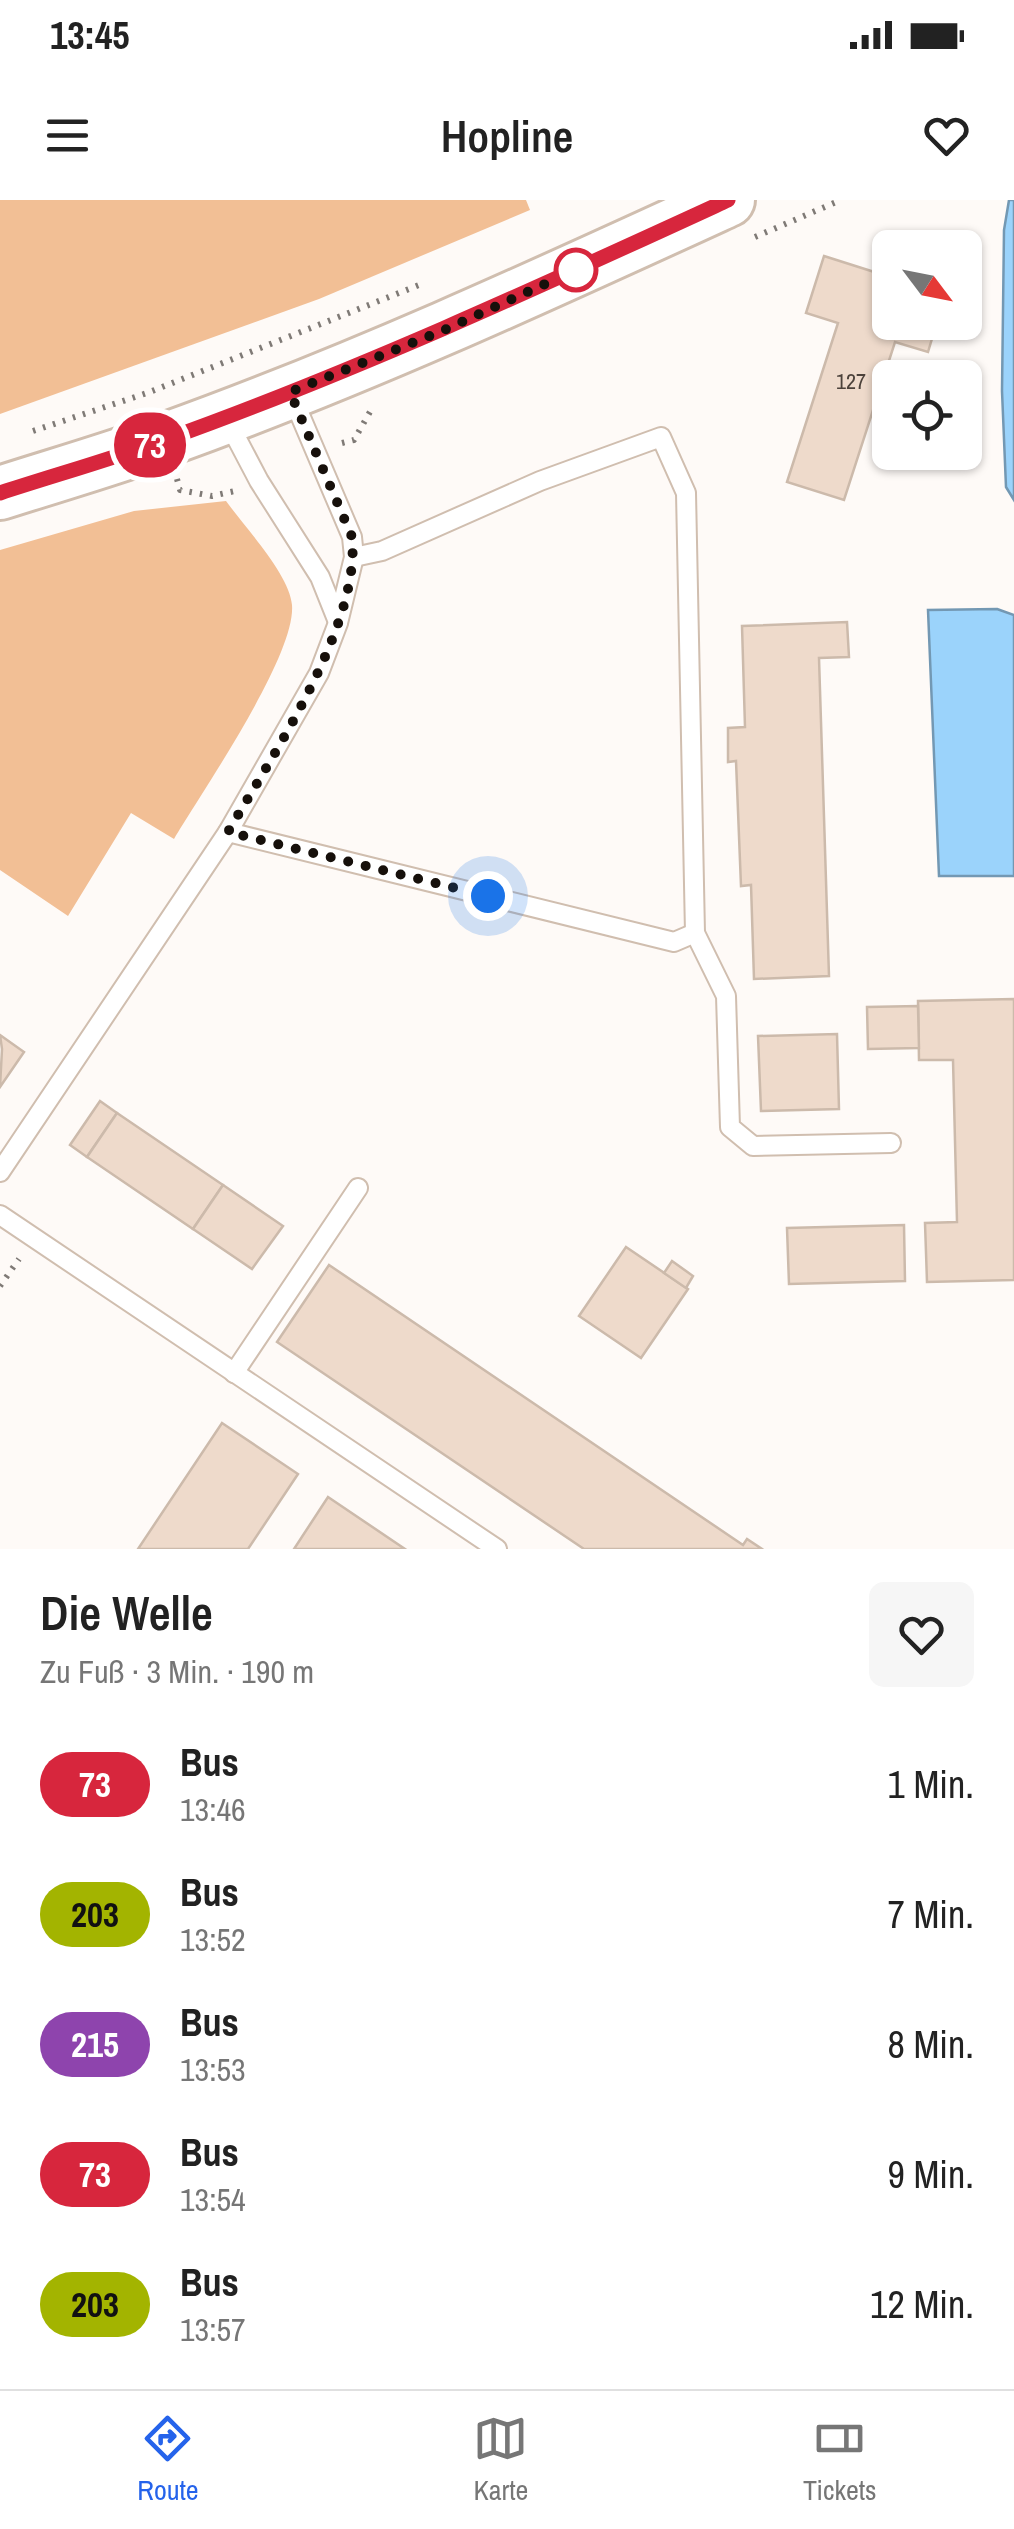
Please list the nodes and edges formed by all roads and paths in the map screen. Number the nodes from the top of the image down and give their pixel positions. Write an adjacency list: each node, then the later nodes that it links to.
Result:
1 (728, 200): 3 (main road)
2 (321, 326): 7 (path)
3 (290, 392): 5 (main road); 11 (lane)
4 (358, 413): 6 (path)
5 (225, 417): 10 (main road); 12 (lane)
6 (362, 422)
7 (18, 436)
8 (174, 470): 9 (path)
9 (234, 492)
10 (0, 493)
11 (354, 557): 12 (lane); 14 (lane)
12 (338, 623): 13 (lane)
13 (228, 832): 14 (lane); 16 (lane)
14 (695, 933): 15 (lane)
15 (891, 1144)
16 (0, 1172)
17 (358, 1188): 19 (lane)
18 (0, 1215): 19 (lane)
19 (234, 1373): 20 (lane)
20 (497, 1549)

